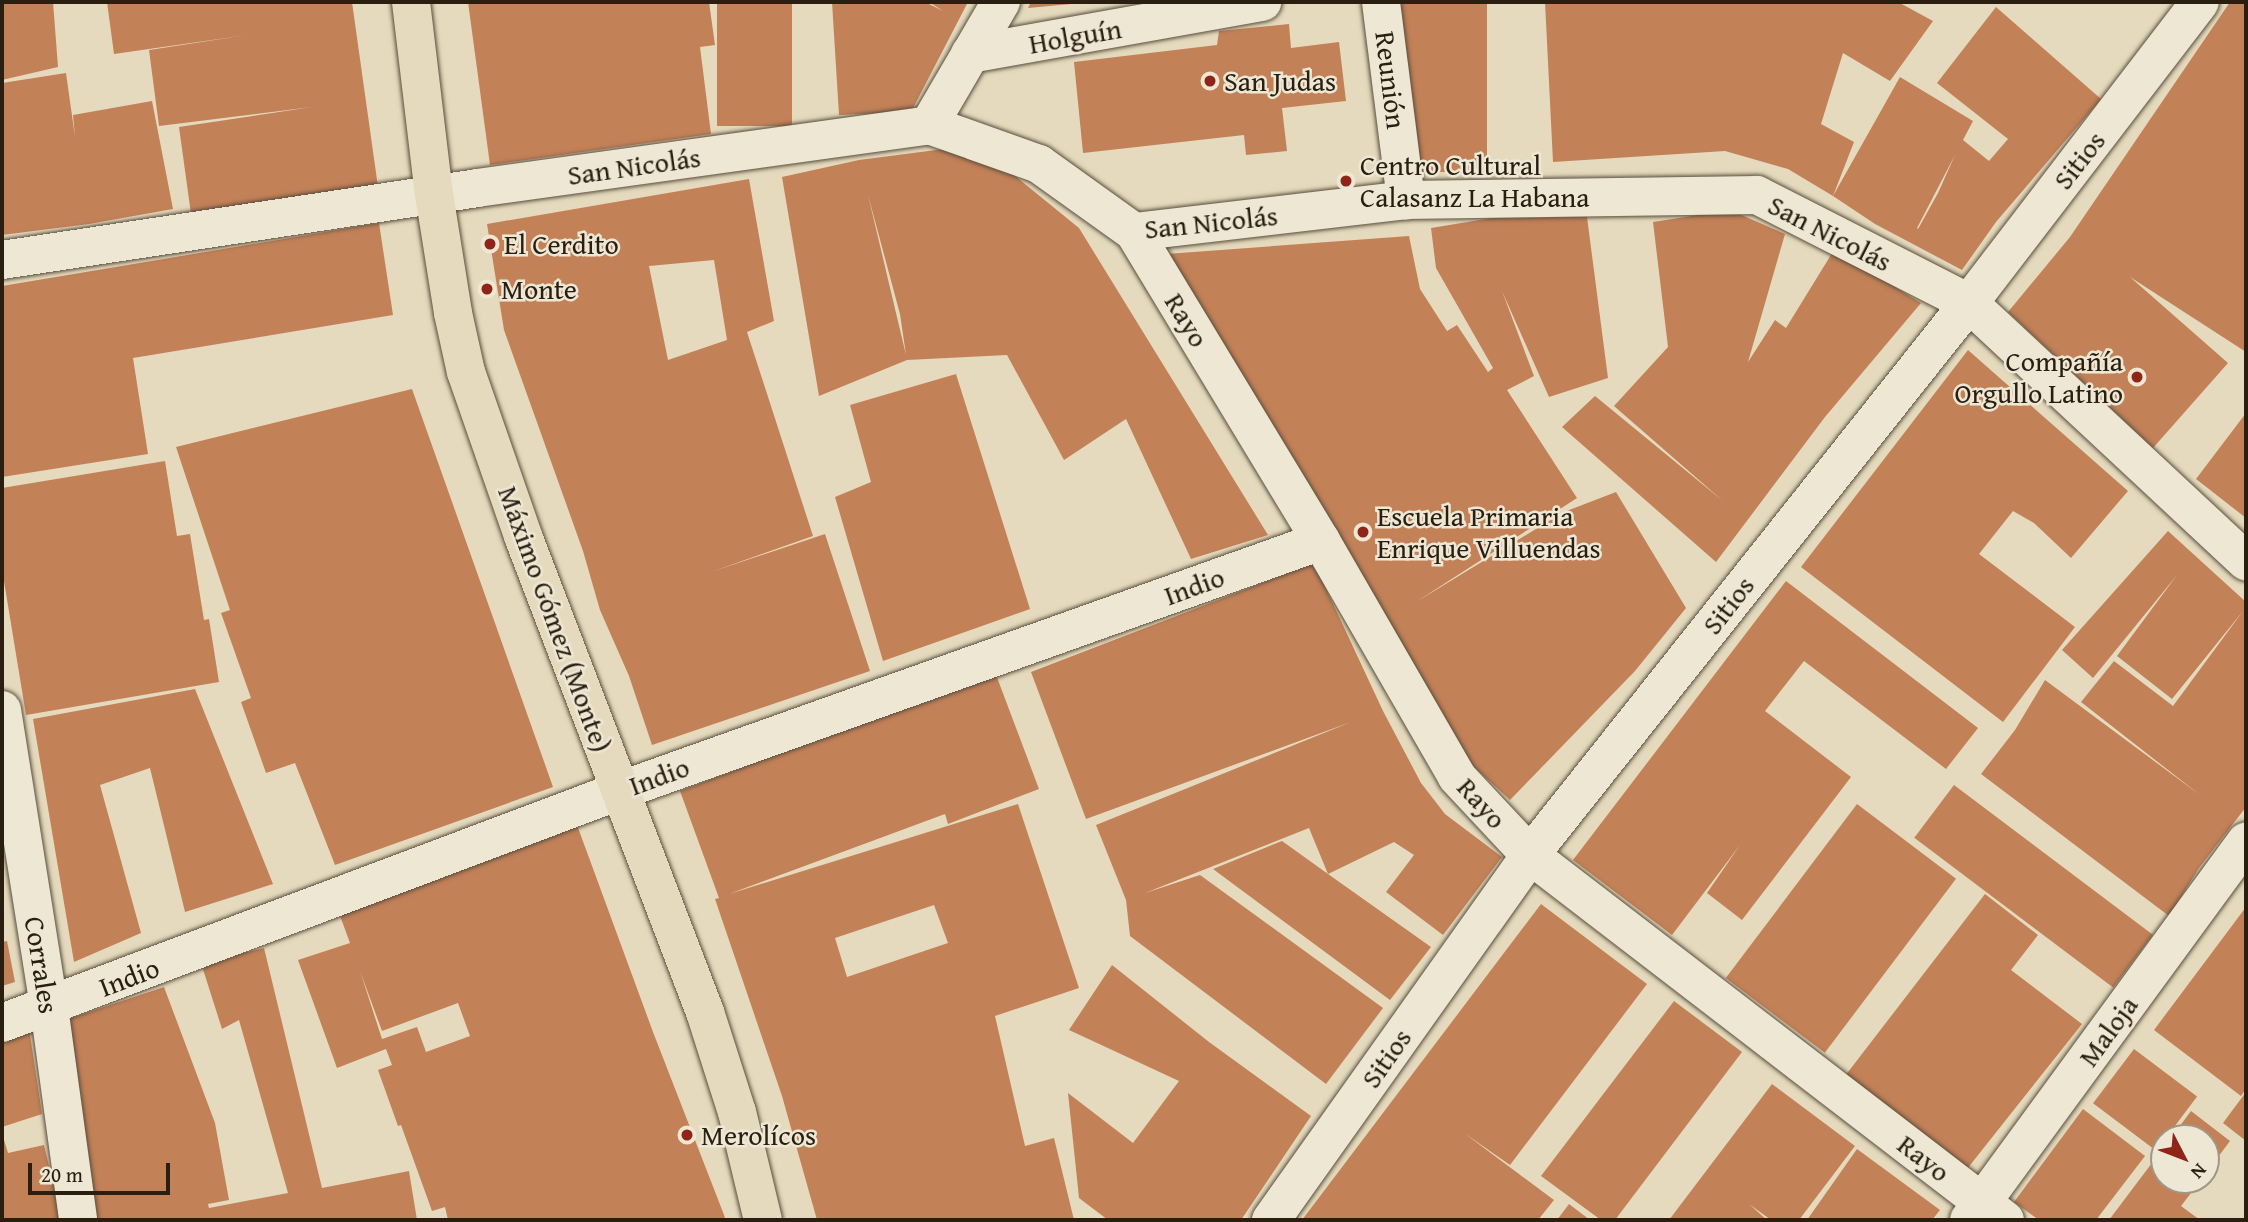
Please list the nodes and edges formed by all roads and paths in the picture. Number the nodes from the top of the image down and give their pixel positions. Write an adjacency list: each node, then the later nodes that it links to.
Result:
1 (411, 2): 8 (main road, Máximo Gómez (Monte))
2 (1001, 2): 6 (street)
3 (1262, 2): 6 (street, Holguín)
4 (1381, 2): 9 (street, Reunión)
5 (2200, 2): 12 (street, Sitios)
6 (971, 54): 7 (street)
7 (929, 125): 8 (street, San Nicolás); 10 (street, San Nicolás)
8 (434, 194): 11 (street, San Nicolás); 16 (main road, Máximo Gómez (Monte))
9 (1406, 201): 10 (street, San Nicolás); 12 (street, San Nicolás)
10 (1135, 232): 13 (street, Rayo)
11 (2, 260)
12 (1969, 303): 14 (street, San Nicolás); 18 (street, Sitios)
13 (1321, 541): 16 (street, Indio); 18 (street, Rayo)
14 (2246, 561)
15 (2, 710): 19 (street, Corrales)
16 (619, 791): 19 (street, Indio); 23 (main road, Máximo Gómez (Monte))
17 (2246, 841): 21 (street, Maloja)
18 (1530, 855): 21 (street, Rayo); 24 (street, Sitios)
19 (49, 1007): 20 (street, Indio); 22 (street, Corrales)
20 (2, 1023)
21 (1985, 1214)
22 (78, 1220)
23 (763, 1220)
24 (1271, 1220)

